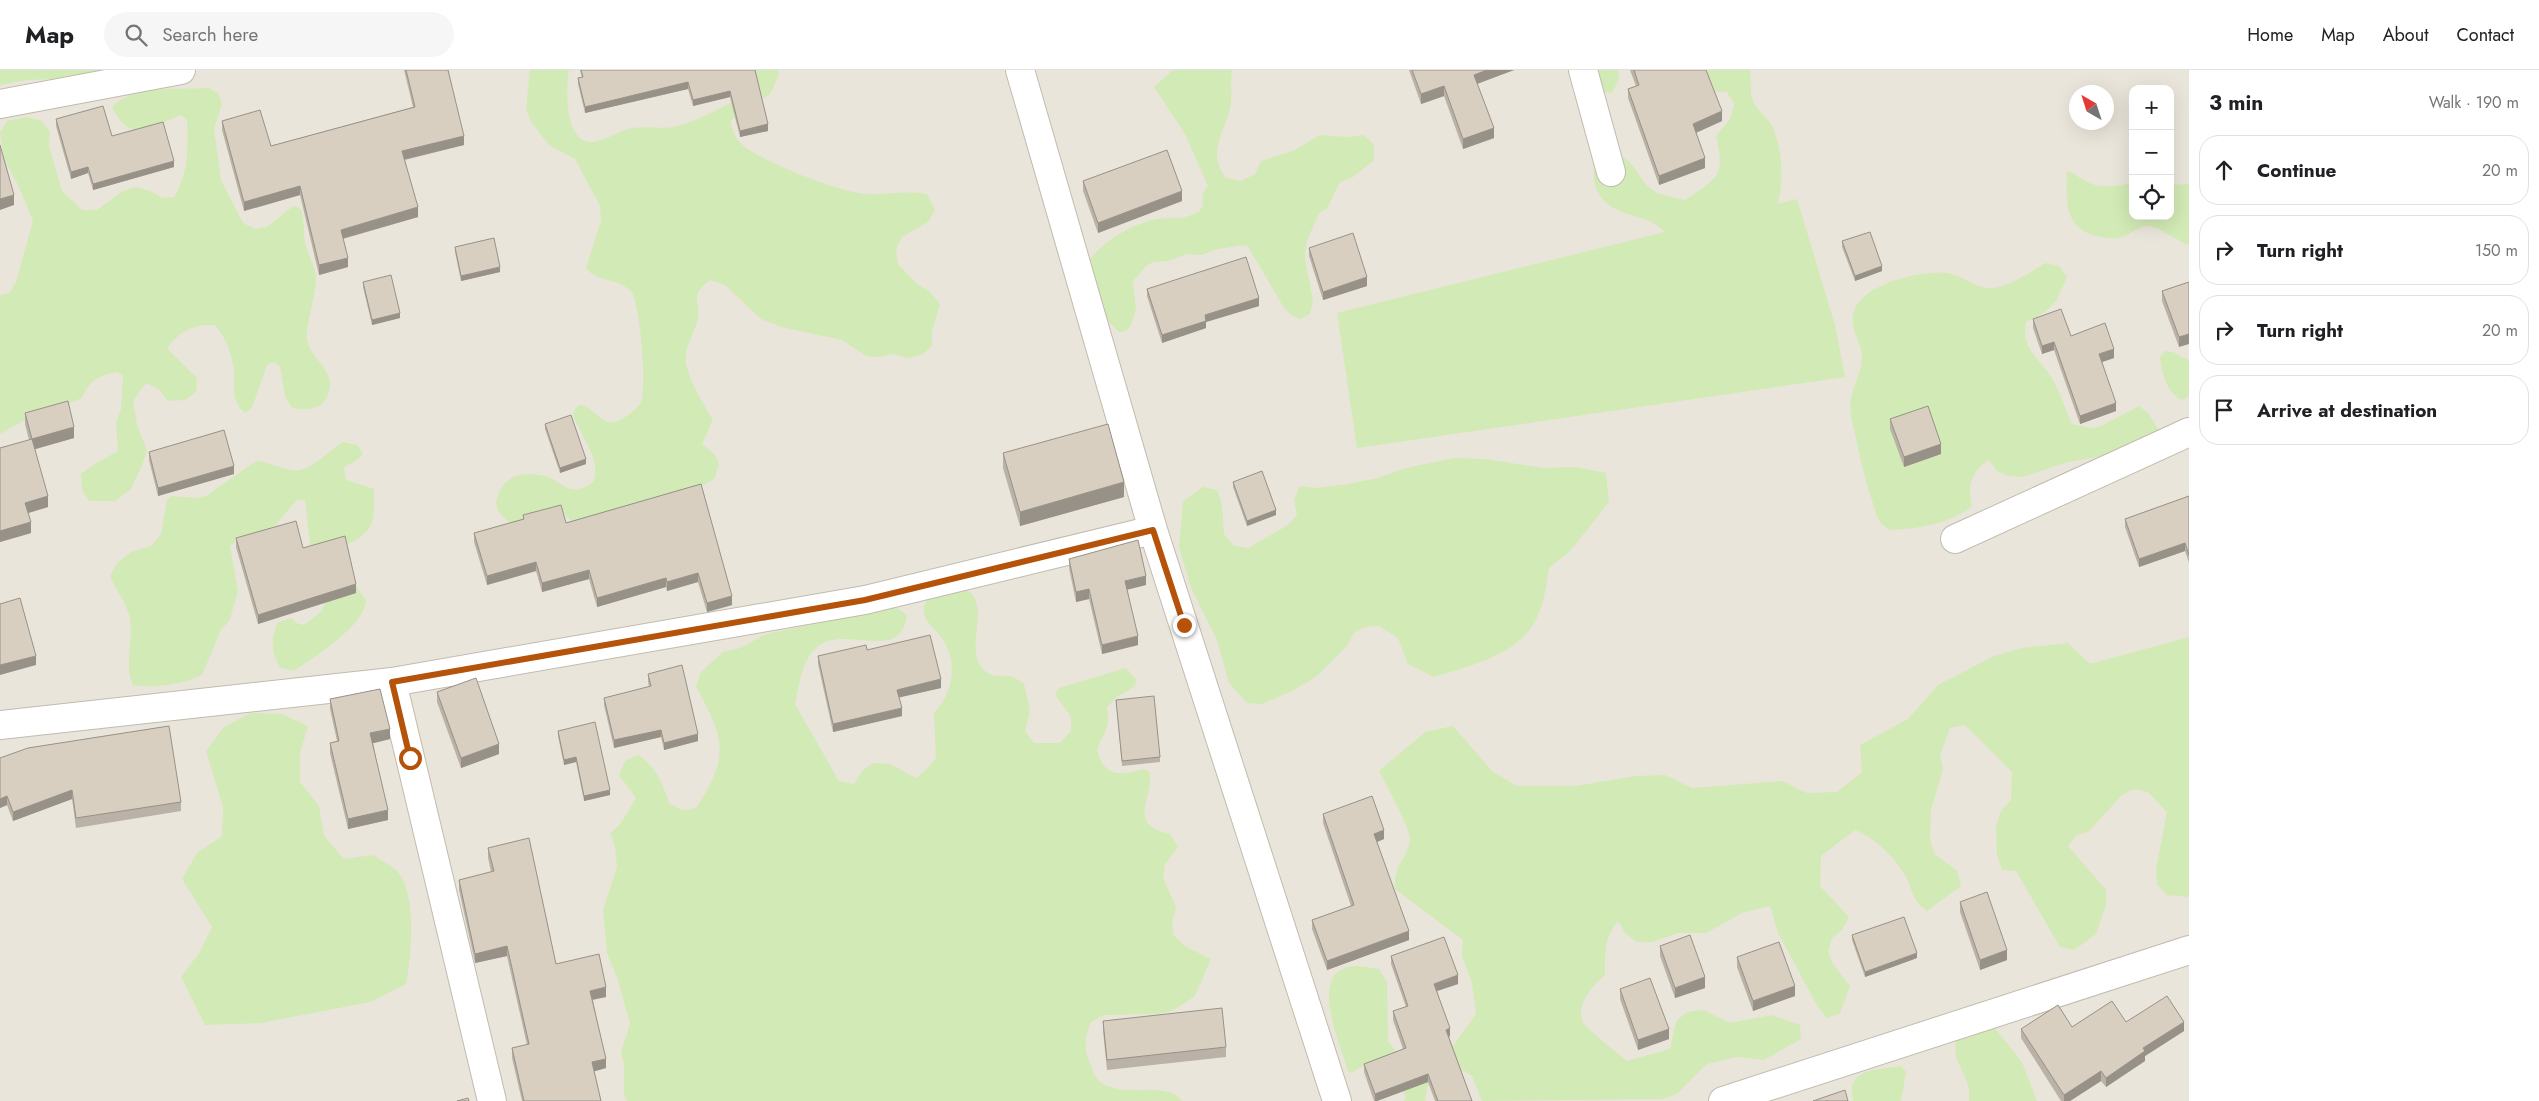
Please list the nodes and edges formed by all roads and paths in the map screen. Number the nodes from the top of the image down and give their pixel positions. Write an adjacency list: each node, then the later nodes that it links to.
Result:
1 (181, 70): 4 (street)
2 (1020, 70): 7 (street)
3 (1583, 70): 5 (street)
4 (0, 104)
5 (1611, 172)
6 (2189, 432): 8 (street)
7 (1153, 530): 9 (street); 13 (street)
8 (1955, 539)
9 (392, 682): 10 (street); 12 (street)
10 (0, 725)
11 (2189, 950): 14 (street)
12 (492, 1101)
13 (1337, 1101)
14 (1722, 1101)

